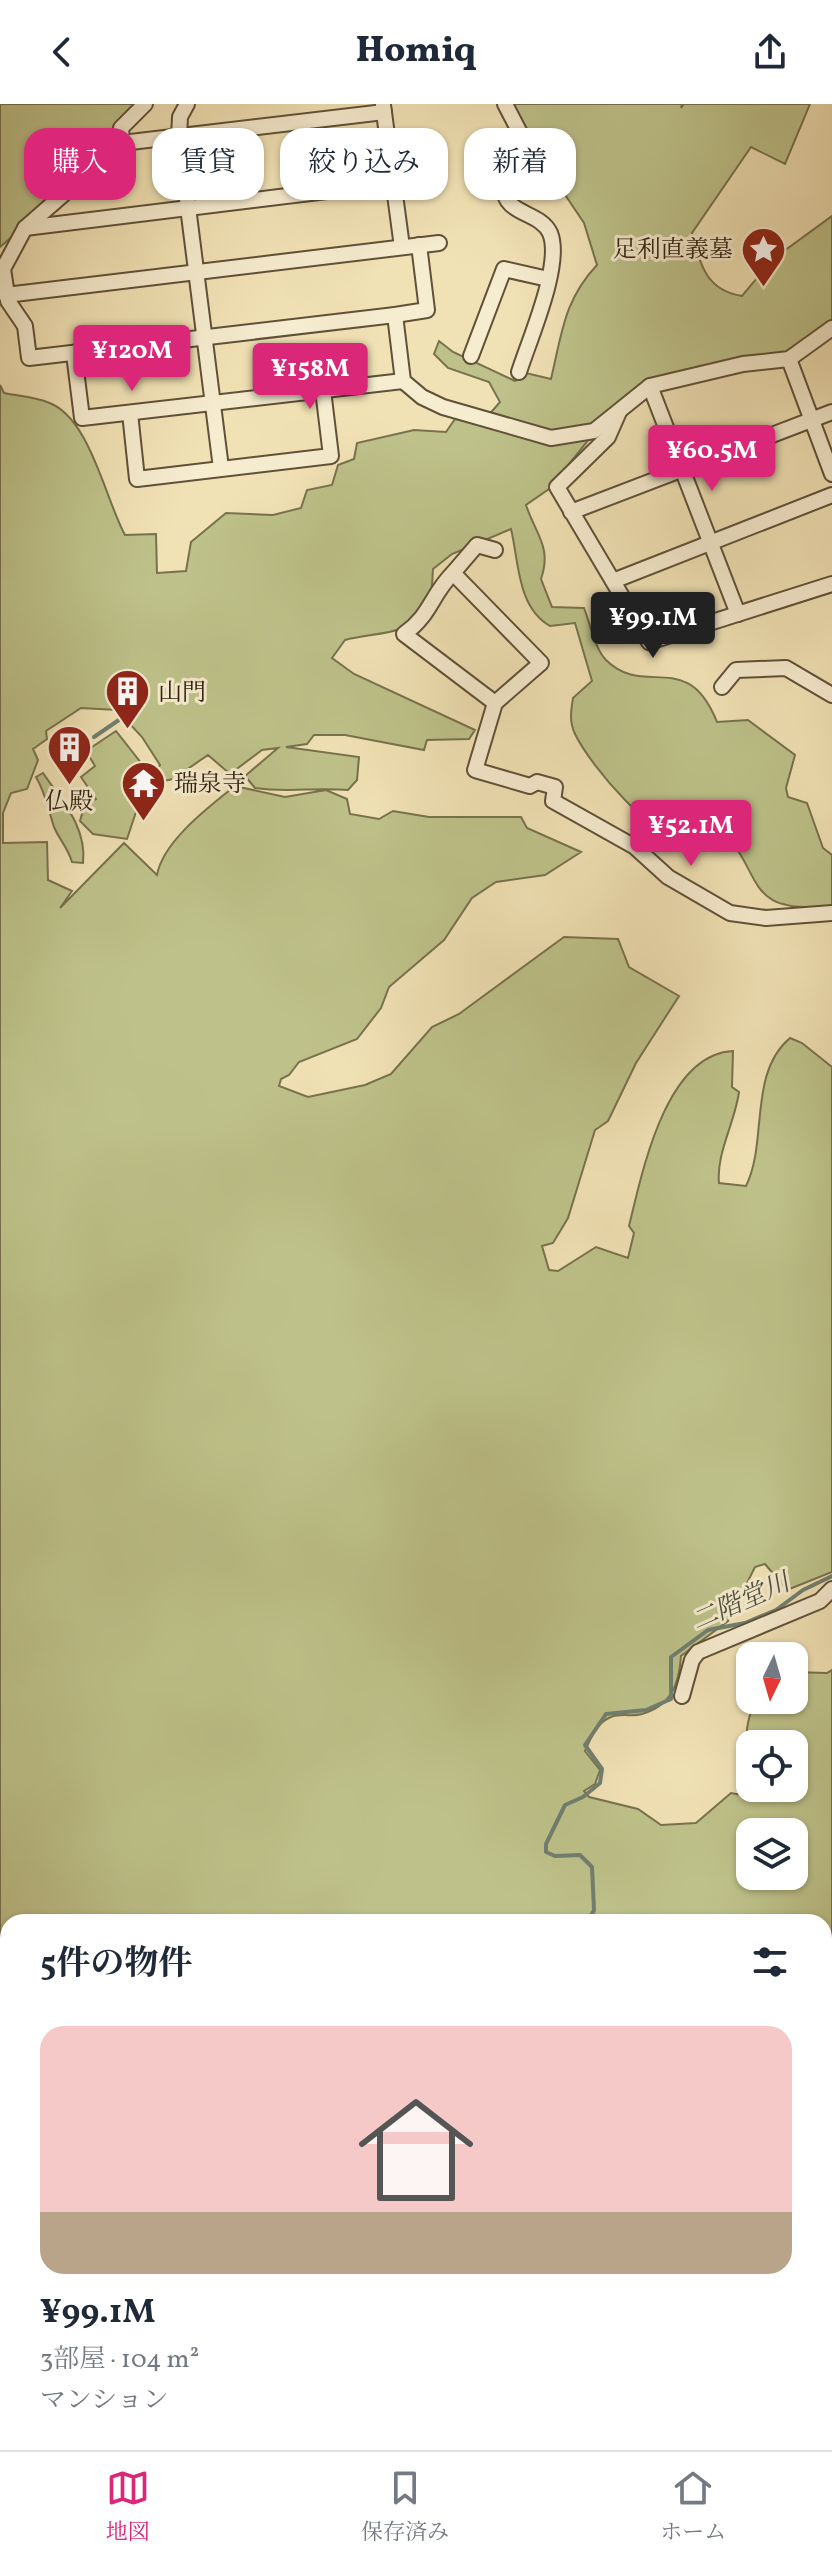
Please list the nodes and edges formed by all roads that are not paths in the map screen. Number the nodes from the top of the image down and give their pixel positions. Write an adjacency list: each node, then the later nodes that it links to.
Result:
1 (145, 104): 5 (street)
2 (187, 104): 6 (street)
3 (505, 104): 19 (street)
4 (383, 108): 7 (street); 8 (street)
5 (121, 128)
6 (179, 128)
7 (237, 128)
8 (386, 128)
9 (280, 197): 13 (street)
10 (57, 200): 14 (street)
11 (187, 200): 13 (street)
12 (395, 200): 17 (street)
13 (188, 208): 14 (street); 18 (street)
14 (25, 228): 20 (street)
15 (439, 243): 16 (street)
16 (419, 245): 17 (street); 21 (street)
17 (402, 247): 18 (street)
18 (196, 272): 20 (street); 23 (street)
19 (548, 279): 25 (street); 27 (street)
20 (6, 295): 24 (street)
21 (395, 315): 23 (street); 28 (street)
22 (832, 328): 26 (street)
23 (204, 338): 24 (street); 31 (street)
24 (74, 354): 34 (street)
25 (471, 356)
26 (789, 359): 29 (street); 35 (street)
27 (519, 372)
28 (403, 381): 30 (street); 32 (street)
29 (650, 386): 32 (street); 37 (street)
30 (323, 390): 31 (street); 36 (street)
31 (212, 403): 34 (street); 36 (street)
32 (619, 412): 40 (street)
33 (832, 412): 35 (street)
34 (130, 413): 36 (street)
35 (811, 420): 37 (street); 38 (street)
36 (221, 468)
37 (682, 469): 40 (street); 41 (street)
38 (832, 474)
39 (832, 495): 41 (street)
40 (571, 512): 44 (street)
41 (711, 543): 44 (street); 46 (street)
42 (495, 550): 43 (street)
43 (453, 573): 49 (street); 49 (street)
44 (613, 581): 46 (street)
45 (832, 584): 46 (street)
46 (738, 614)
47 (722, 687): 48 (street)
48 (832, 695)
49 (495, 703): 50 (street)
50 (832, 913)
51 (832, 1589): 52 (street)
52 (682, 1696)

